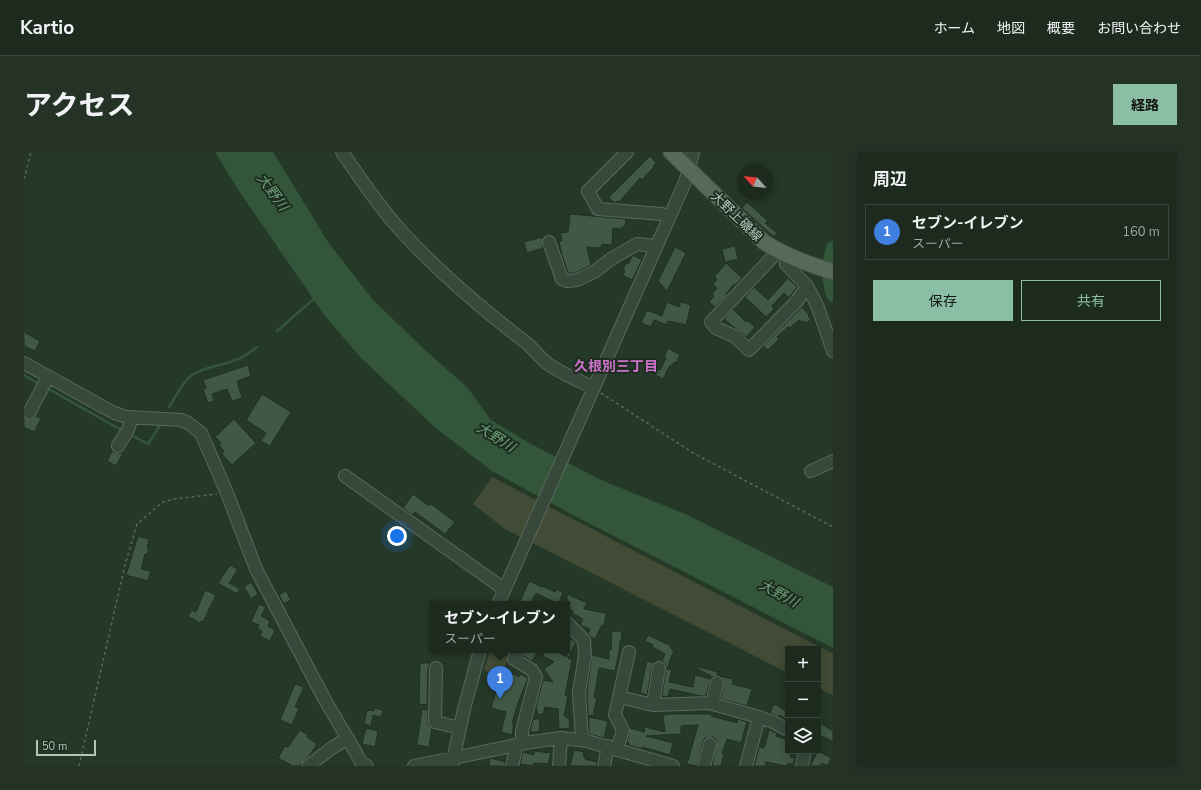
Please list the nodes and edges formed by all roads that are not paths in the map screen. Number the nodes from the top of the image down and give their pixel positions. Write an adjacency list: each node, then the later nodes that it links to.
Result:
1 (342, 152): 15 (street)
2 (627, 152): 6 (street)
3 (672, 152): 5 (main road, 大野上磯線)
4 (693, 152): 5 (street)
5 (689, 170): 6 (street); 9 (main road, 大野上磯線)
6 (669, 217): 8 (street)
7 (550, 242): 8 (street)
8 (656, 246): 15 (street)
9 (783, 254): 10 (main road, 大野上磯線); 11 (street); 11 (street)
10 (833, 272)
11 (807, 286): 12 (street)
12 (833, 351)
13 (24, 363): 14 (street)
14 (45, 383): 16 (street); 17 (street)
15 (592, 393): 22 (street)
16 (29, 413)
17 (132, 417): 18 (street); 37 (street)
18 (118, 446)
19 (833, 461): 20 (street)
20 (811, 471)
21 (345, 476): 22 (street)
22 (504, 589): 23 (street)
23 (499, 601)
24 (570, 626): 39 (street)
25 (629, 652): 31 (street)
26 (479, 653): 35 (street)
27 (517, 653): 40 (street)
28 (436, 668): 35 (street)
29 (659, 668): 33 (street)
30 (717, 683): 32 (street)
31 (619, 697): 33 (street); 42 (street)
32 (712, 704): 33 (street); 34 (street)
33 (653, 705)
34 (758, 717): 36 (street); 53 (street)
35 (460, 728): 44 (street)
36 (785, 728)
37 (348, 738): 45 (street); 46 (street)
38 (562, 738): 39 (street); 40 (street); 49 (street)
39 (582, 740): 42 (street)
40 (520, 744): 44 (street); 48 (street)
41 (710, 744): 52 (street)
42 (613, 748): 50 (street); 51 (street)
43 (804, 754): 54 (street)
44 (453, 762): 47 (street)
45 (308, 766)
46 (366, 766)
47 (414, 766)
48 (512, 766)
49 (559, 766)
50 (604, 766)
51 (673, 766)
52 (704, 766)
53 (746, 766)
54 (802, 766)

